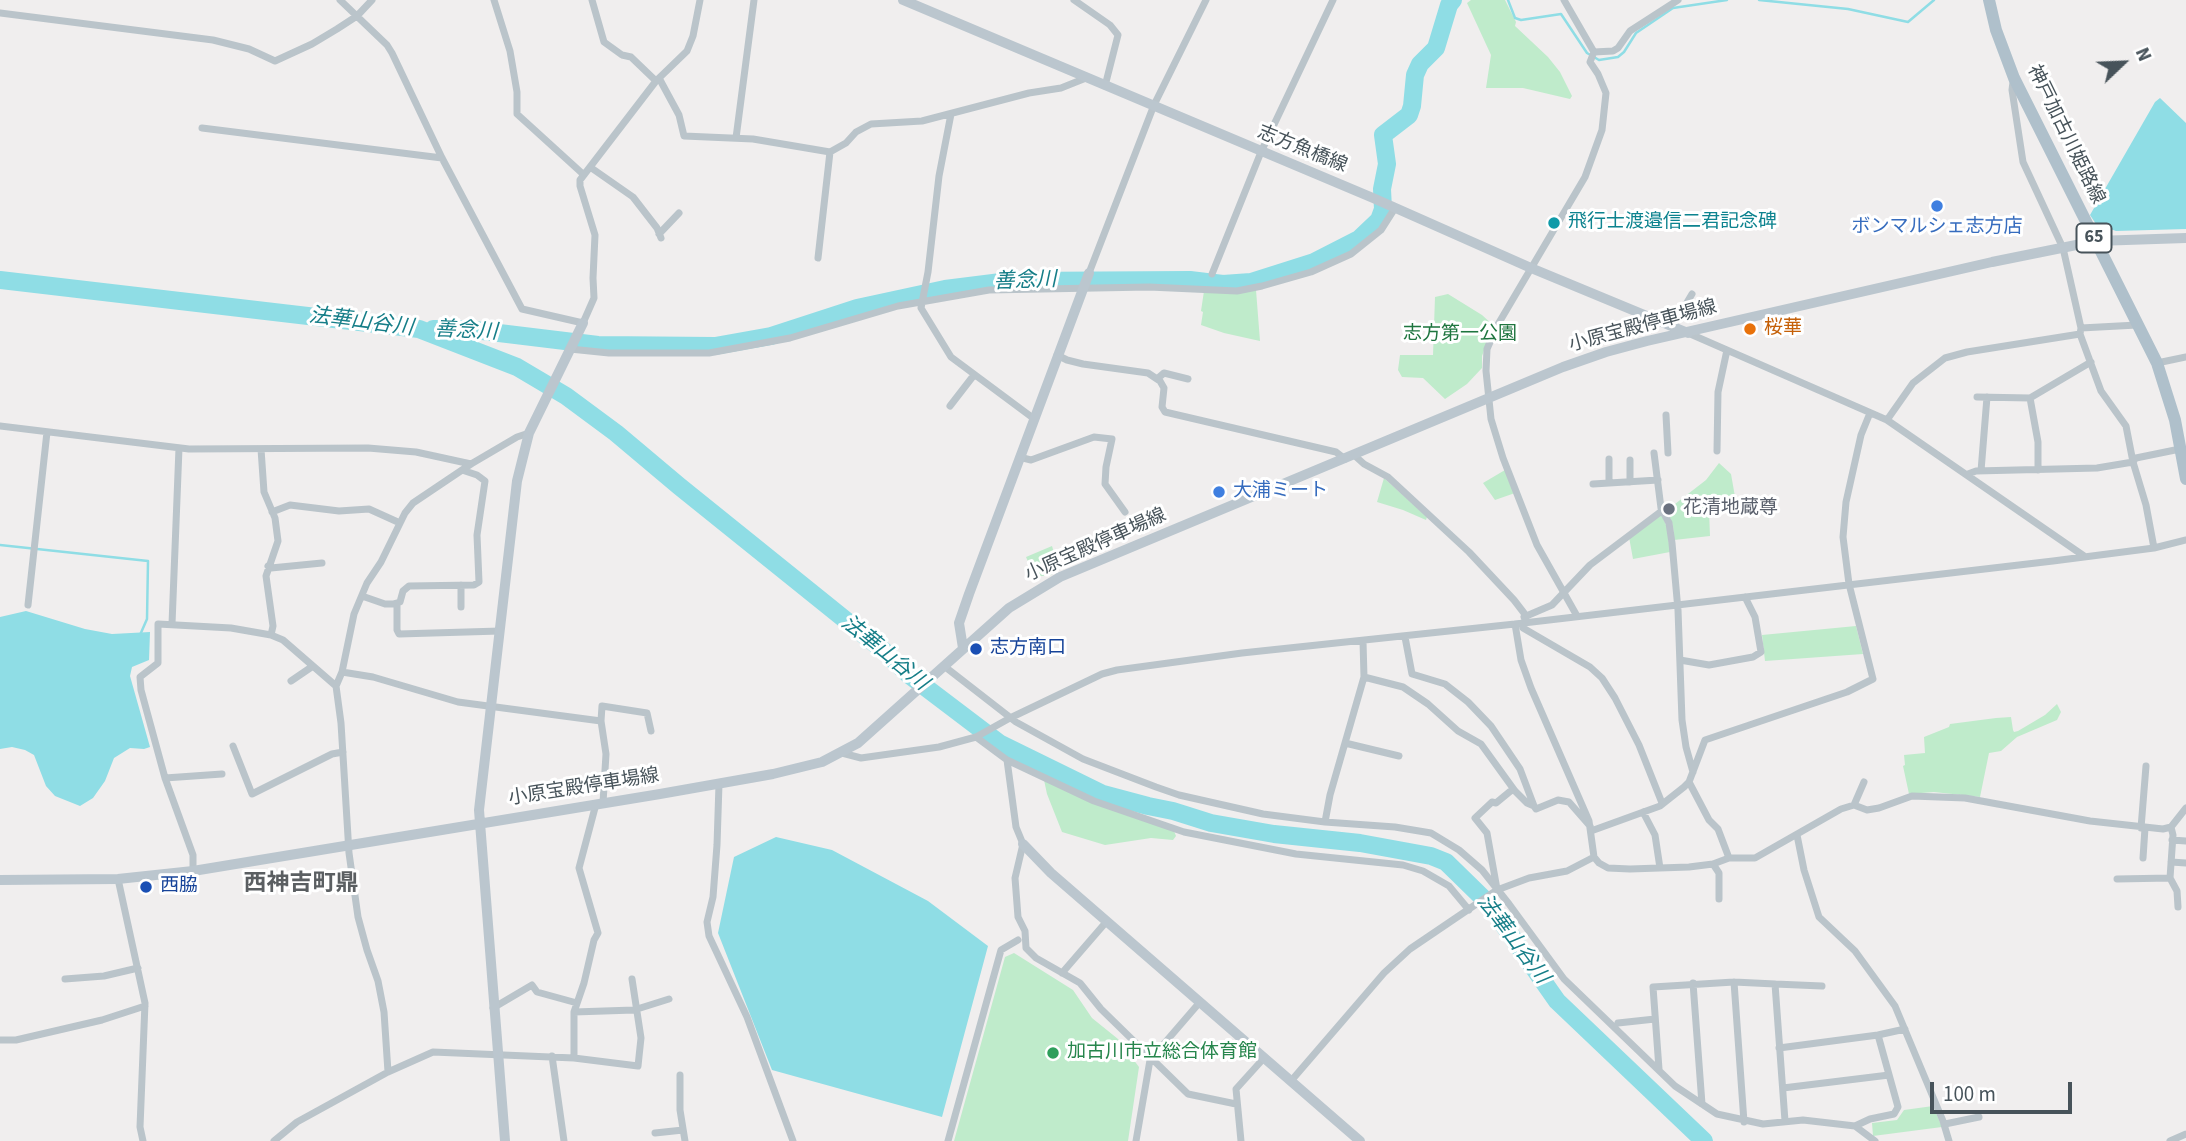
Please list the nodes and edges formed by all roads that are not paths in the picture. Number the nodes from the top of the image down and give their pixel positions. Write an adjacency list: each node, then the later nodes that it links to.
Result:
1 (340, 0): 15 (street)
2 (372, 0): 15 (street)
3 (495, 0): 29 (street)
4 (592, 0): 19 (street)
5 (699, 0): 19 (street)
6 (754, 0): 24 (street)
7 (903, 0): 17 (main road, 志方魚橋線)
8 (1074, 0): 20 (street)
9 (1206, 0): 21 (street)
10 (1333, 0): 26 (street)
11 (1564, 0): 16 (street)
12 (1678, 0): 16 (street)
13 (1989, 0): 18 (main road, 神戸加古川姫路線 / 65)
14 (0, 13): 15 (street)
15 (357, 16): 27 (street)
16 (1594, 52): 36 (street)
17 (1086, 78): 20 (main road, 志方魚橋線); 22 (street)
18 (2014, 78): 33 (main road, 神戸加古川姫路線 / 65); 34 (street)
19 (658, 79): 24 (street); 28 (street)
20 (1105, 86): 21 (main road, 志方魚橋線)
21 (1154, 105): 26 (main road, 志方魚橋線); 37 (street)
22 (951, 114): 25 (street); 41 (street)
23 (202, 128): 27 (street)
24 (736, 138): 25 (street)
25 (830, 152): 35 (street)
26 (1261, 152): 30 (main road, 志方魚橋線); 38 (street)
27 (442, 158): 43 (street)
28 (590, 167): 29 (street); 31 (street)
29 (584, 175): 43 (street)
30 (1392, 207): 36 (main road, 志方魚橋線); 39 (street)
31 (679, 213)
32 (2186, 238): 33 (main road, 小原宝殿停車場線)
33 (2096, 242): 34 (main road, 小原宝殿停車場線); 42 (main road, 神戸加古川姫路線 / 65)
34 (2063, 248): 45 (street); 46 (main road, 小原宝殿停車場線)
35 (818, 258)
36 (1531, 268): 44 (main road, 志方魚橋線); 56 (street)
37 (1089, 273): 39 (main road)
38 (1212, 274)
39 (1083, 289): 41 (street); 49 (main road)
40 (1692, 294): 44 (street)
41 (922, 301): 47 (street); 53 (street)
42 (2137, 325): 45 (street); 52 (main road, 神戸加古川姫路線 / 65)
43 (581, 327): 47 (main road)
44 (1675, 328): 46 (main road, 志方魚橋線)
45 (2081, 331): 51 (street); 64 (street)
46 (1688, 333): 48 (street); 56 (main road, 小原宝殿停車場線)
47 (570, 348): 69 (main road)
48 (1727, 350): 61 (street); 73 (street)
49 (1057, 355): 54 (street); 63 (main road)
50 (2186, 356): 52 (street)
51 (2091, 362): 59 (street); 80 (street)
52 (2157, 363): 70 (main road, 神戸加古川姫路線 / 65)
53 (974, 374): 60 (street); 63 (street)
54 (1157, 379): 55 (street); 77 (street)
55 (1188, 379)
56 (1488, 397): 77 (main road, 小原宝殿停車場線); 102 (street)
57 (1977, 397): 58 (street)
58 (1987, 397): 59 (street); 67 (street)
59 (2030, 398): 83 (street)
60 (950, 406)
61 (1870, 413): 64 (street); 100 (street)
62 (1666, 415): 75 (street)
63 (1033, 418): 76 (main road)
64 (1887, 420): 85 (street)
65 (0, 426): 68 (street)
66 (1973, 428): 67 (street)
67 (1984, 429): 84 (street)
68 (47, 432): 71 (street); 106 (street)
69 (529, 433): 81 (street); 112 (main road)
70 (2182, 447): 80 (street); 86 (main road, 神戸加古川姫路線 / 65)
71 (179, 448): 72 (street); 111 (street)
72 (261, 449): 81 (street); 92 (street)
73 (1717, 451)
74 (1654, 453): 87 (street)
75 (1668, 453)
76 (1019, 457): 93 (street); 116 (main road)
77 (1349, 457): 110 (street); 116 (main road, 小原宝殿停車場線)
78 (1609, 459): 89 (street)
79 (1630, 460): 88 (street)
80 (2133, 462): 83 (street); 96 (street)
81 (471, 464): 82 (street)
82 (462, 470): 94 (street); 101 (street)
83 (2038, 470): 84 (street)
84 (1980, 471): 85 (street)
85 (1968, 474): 97 (street)
86 (2186, 479)
87 (1658, 480): 88 (street); 91 (street)
88 (1630, 482): 89 (street)
89 (1609, 483): 90 (street)
90 (1593, 484)
91 (1663, 510): 102 (street); 107 (street)
92 (272, 512): 94 (street); 99 (street)
93 (1125, 512)
94 (400, 523): 103 (street)
95 (2186, 540): 96 (street)
96 (2154, 548): 97 (street)
97 (2084, 556): 100 (street)
98 (322, 563): 99 (street)
99 (268, 566): 113 (street)
100 (1849, 584): 104 (street); 136 (street)
101 (461, 585): 105 (street); 108 (street)
102 (1563, 591): 109 (street); 110 (street)
103 (362, 596): 105 (street); 120 (street)
104 (1745, 597): 107 (street); 117 (street)
105 (397, 603): 112 (street)
106 (28, 605)
107 (1678, 605): 109 (street); 117 (street)
108 (461, 607)
109 (1577, 616): 110 (street)
110 (1522, 622): 114 (street); 143 (street); 152 (street)
111 (172, 624): 113 (street); 138 (street)
112 (500, 631): 124 (main road)
113 (271, 635): 118 (street)
114 (1405, 637): 115 (street); 146 (street)
115 (1363, 641): 121 (street); 125 (street)
116 (963, 648): 119 (main road, 小原宝殿停車場線)
117 (1680, 660): 136 (street)
118 (313, 666): 122 (street); 123 (street)
119 (942, 668): 125 (street); 132 (main road, 小原宝殿停車場線)
120 (342, 672): 123 (street); 124 (street)
121 (1364, 677): 129 (street); 142 (street)
122 (291, 681)
123 (336, 686): 131 (street)
124 (491, 708): 126 (street); 149 (main road)
125 (1010, 718): 128 (street); 150 (street)
126 (601, 721): 127 (street); 144 (street)
127 (651, 731)
128 (976, 737): 132 (street); 134 (street)
129 (1345, 743): 133 (street); 150 (street)
130 (233, 746): 131 (street)
131 (343, 752): 158 (street)
132 (842, 753): 141 (main road, 小原宝殿停車場線)
133 (1399, 756)
134 (1007, 760): 157 (street); 174 (street)
135 (2146, 766): 153 (street)
136 (1693, 773): 139 (street)
137 (222, 774): 138 (street)
138 (165, 778): 166 (street)
139 (1689, 782): 143 (street); 160 (street)
140 (1864, 782): 145 (street)
141 (719, 784): 144 (main road, 小原宝殿停車場線); 224 (street)
142 (1513, 789): 146 (street); 171 (street)
143 (1662, 803): 148 (street)
144 (600, 804): 149 (main road, 小原宝殿停車場線); 187 (street)
145 (1854, 805): 153 (street); 154 (street)
146 (1534, 806): 152 (street)
147 (2186, 808): 151 (street)
148 (1643, 812): 152 (street); 165 (street)
149 (480, 822): 158 (main road, 小原宝殿停車場線); 189 (main road)
150 (1325, 822): 171 (street)
151 (2171, 827): 153 (street); 155 (street)
152 (1591, 828): 159 (street)
153 (2143, 828): 161 (street)
154 (1797, 835): 160 (street); 194 (street)
155 (2172, 840): 156 (street); 162 (street)
156 (2186, 841)
157 (1023, 844): 175 (main road); 178 (street)
158 (349, 845): 166 (main road, 小原宝殿停車場線); 204 (street)
159 (1594, 857): 165 (street); 171 (street)
160 (1729, 858): 164 (street)
161 (2143, 858)
162 (2171, 862): 163 (street); 167 (street)
163 (2186, 863)
164 (1713, 864): 165 (street); 172 (street)
165 (1660, 868)
166 (193, 871): 168 (main road, 小原宝殿停車場線)
167 (2170, 878): 169 (street); 173 (street)
168 (118, 879): 170 (main road, 小原宝殿停車場線); 177 (street)
169 (2117, 879)
170 (0, 880)
171 (1497, 890): 174 (street); 203 (street)
172 (1719, 899)
173 (2178, 907)
174 (1469, 910): 207 (street)
175 (1108, 921): 178 (street); 186 (main road)
176 (1018, 940): 225 (street)
177 (138, 968): 179 (street); 188 (street)
178 (1062, 973): 202 (street)
179 (65, 979)
180 (632, 979): 190 (street)
181 (1734, 982): 182 (street); 183 (street); 213 (street)
182 (1693, 983): 192 (street); 210 (street)
183 (1774, 984): 184 (street); 197 (street)
184 (1822, 986)
185 (669, 999): 190 (street)
186 (1200, 1002): 201 (main road); 202 (street)
187 (577, 1003): 189 (street); 191 (street)
188 (145, 1006): 196 (street); 219 (street)
189 (494, 1008): 198 (main road)
190 (638, 1009): 191 (street); 200 (street)
191 (574, 1012): 200 (street)
192 (1655, 1019): 193 (street); 203 (street)
193 (1618, 1023)
194 (1905, 1029): 195 (street); 214 (street)
195 (1878, 1035): 197 (street); 206 (street)
196 (0, 1040)
197 (1779, 1048): 208 (street)
198 (497, 1053): 199 (street); 204 (street); 221 (main road)
199 (552, 1056): 200 (street); 222 (street)
200 (574, 1058)
201 (1264, 1058): 207 (main road); 209 (street)
202 (1150, 1060): 209 (street); 226 (street)
203 (1659, 1070): 210 (street)
204 (388, 1072): 220 (street)
205 (680, 1075): 216 (street)
206 (1889, 1075): 208 (street); 215 (street)
207 (1291, 1081): 228 (main road)
208 (1783, 1088): 212 (street)
209 (1236, 1104): 227 (street)
210 (1702, 1104): 213 (street)
211 (1979, 1117): 214 (street)
212 (1785, 1121): 213 (street); 215 (street)
213 (1744, 1122)
214 (1945, 1124): 230 (street)
215 (1855, 1126): 229 (street)
216 (683, 1130): 217 (street); 223 (street)
217 (654, 1133)
218 (2186, 1135): 231 (street)
219 (143, 1141)
220 (274, 1141)
221 (505, 1141)
222 (564, 1141)
223 (685, 1141)
224 (793, 1141)
225 (948, 1141)
226 (1136, 1141)
227 (1241, 1141)
228 (1360, 1141)
229 (1875, 1141)
230 (1949, 1141)
231 (2170, 1141)

